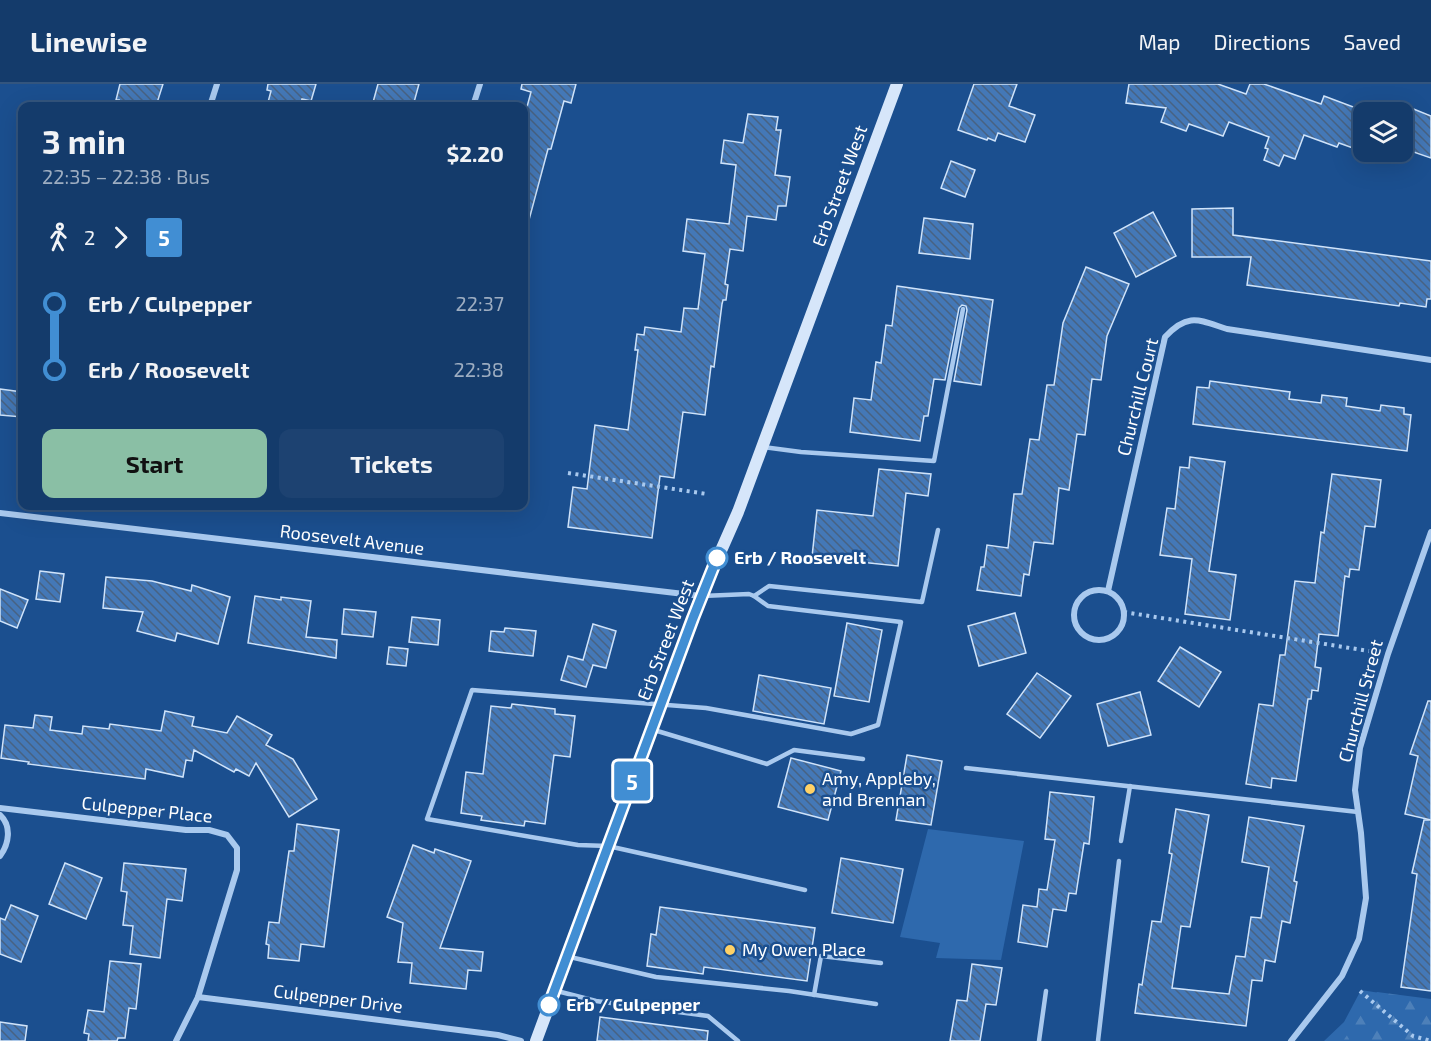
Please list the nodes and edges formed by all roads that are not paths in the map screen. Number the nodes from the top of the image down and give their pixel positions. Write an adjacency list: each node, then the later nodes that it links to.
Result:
1 (217, 84): 4 (street)
2 (480, 84): 5 (street)
3 (897, 84): 8 (main road, Erb Street West)
4 (211, 102)
5 (474, 102)
6 (963, 309): 8 (lane)
7 (1431, 360): 12 (street, Churchill Court)
8 (762, 447): 13 (main road, Erb Street West)
9 (0, 513): 13 (street, Roosevelt Avenue)
10 (938, 530): 14 (lane)
11 (1431, 532): 21 (street, Churchill Street)
12 (1108, 591): 12 (street)
13 (701, 596): 14 (lane); 15 (main road, Erb Street West)
14 (754, 596): 15 (lane)
15 (660, 706): 16 (main road, Erb Street West); 24 (lane)
16 (651, 730): 17 (lane); 24 (main road, Erb Street West)
17 (863, 759)
18 (966, 768): 19 (lane)
19 (1130, 786): 21 (lane); 23 (lane)
20 (0, 808): 33 (street, Culpepper Place)
21 (1358, 812): 41 (street, Churchill Street)
22 (0, 815): 25 (street)
23 (1121, 841)
24 (608, 846): 27 (lane); 28 (main road, Erb Street West)
25 (0, 856)
26 (1119, 861): 40 (lane)
27 (806, 890)
28 (567, 956): 30 (main road, Erb Street West); 32 (lane)
29 (881, 963): 32 (lane)
30 (555, 990): 37 (main road, Erb Street West); 38 (lane)
31 (1046, 991): 39 (lane)
32 (814, 995): 34 (lane)
33 (198, 997): 35 (street); 36 (street, Culpepper Drive)
34 (876, 1004)
35 (176, 1041)
36 (521, 1041)
37 (536, 1041)
38 (738, 1041)
39 (1039, 1041)
40 (1098, 1041)
41 (1291, 1041)

